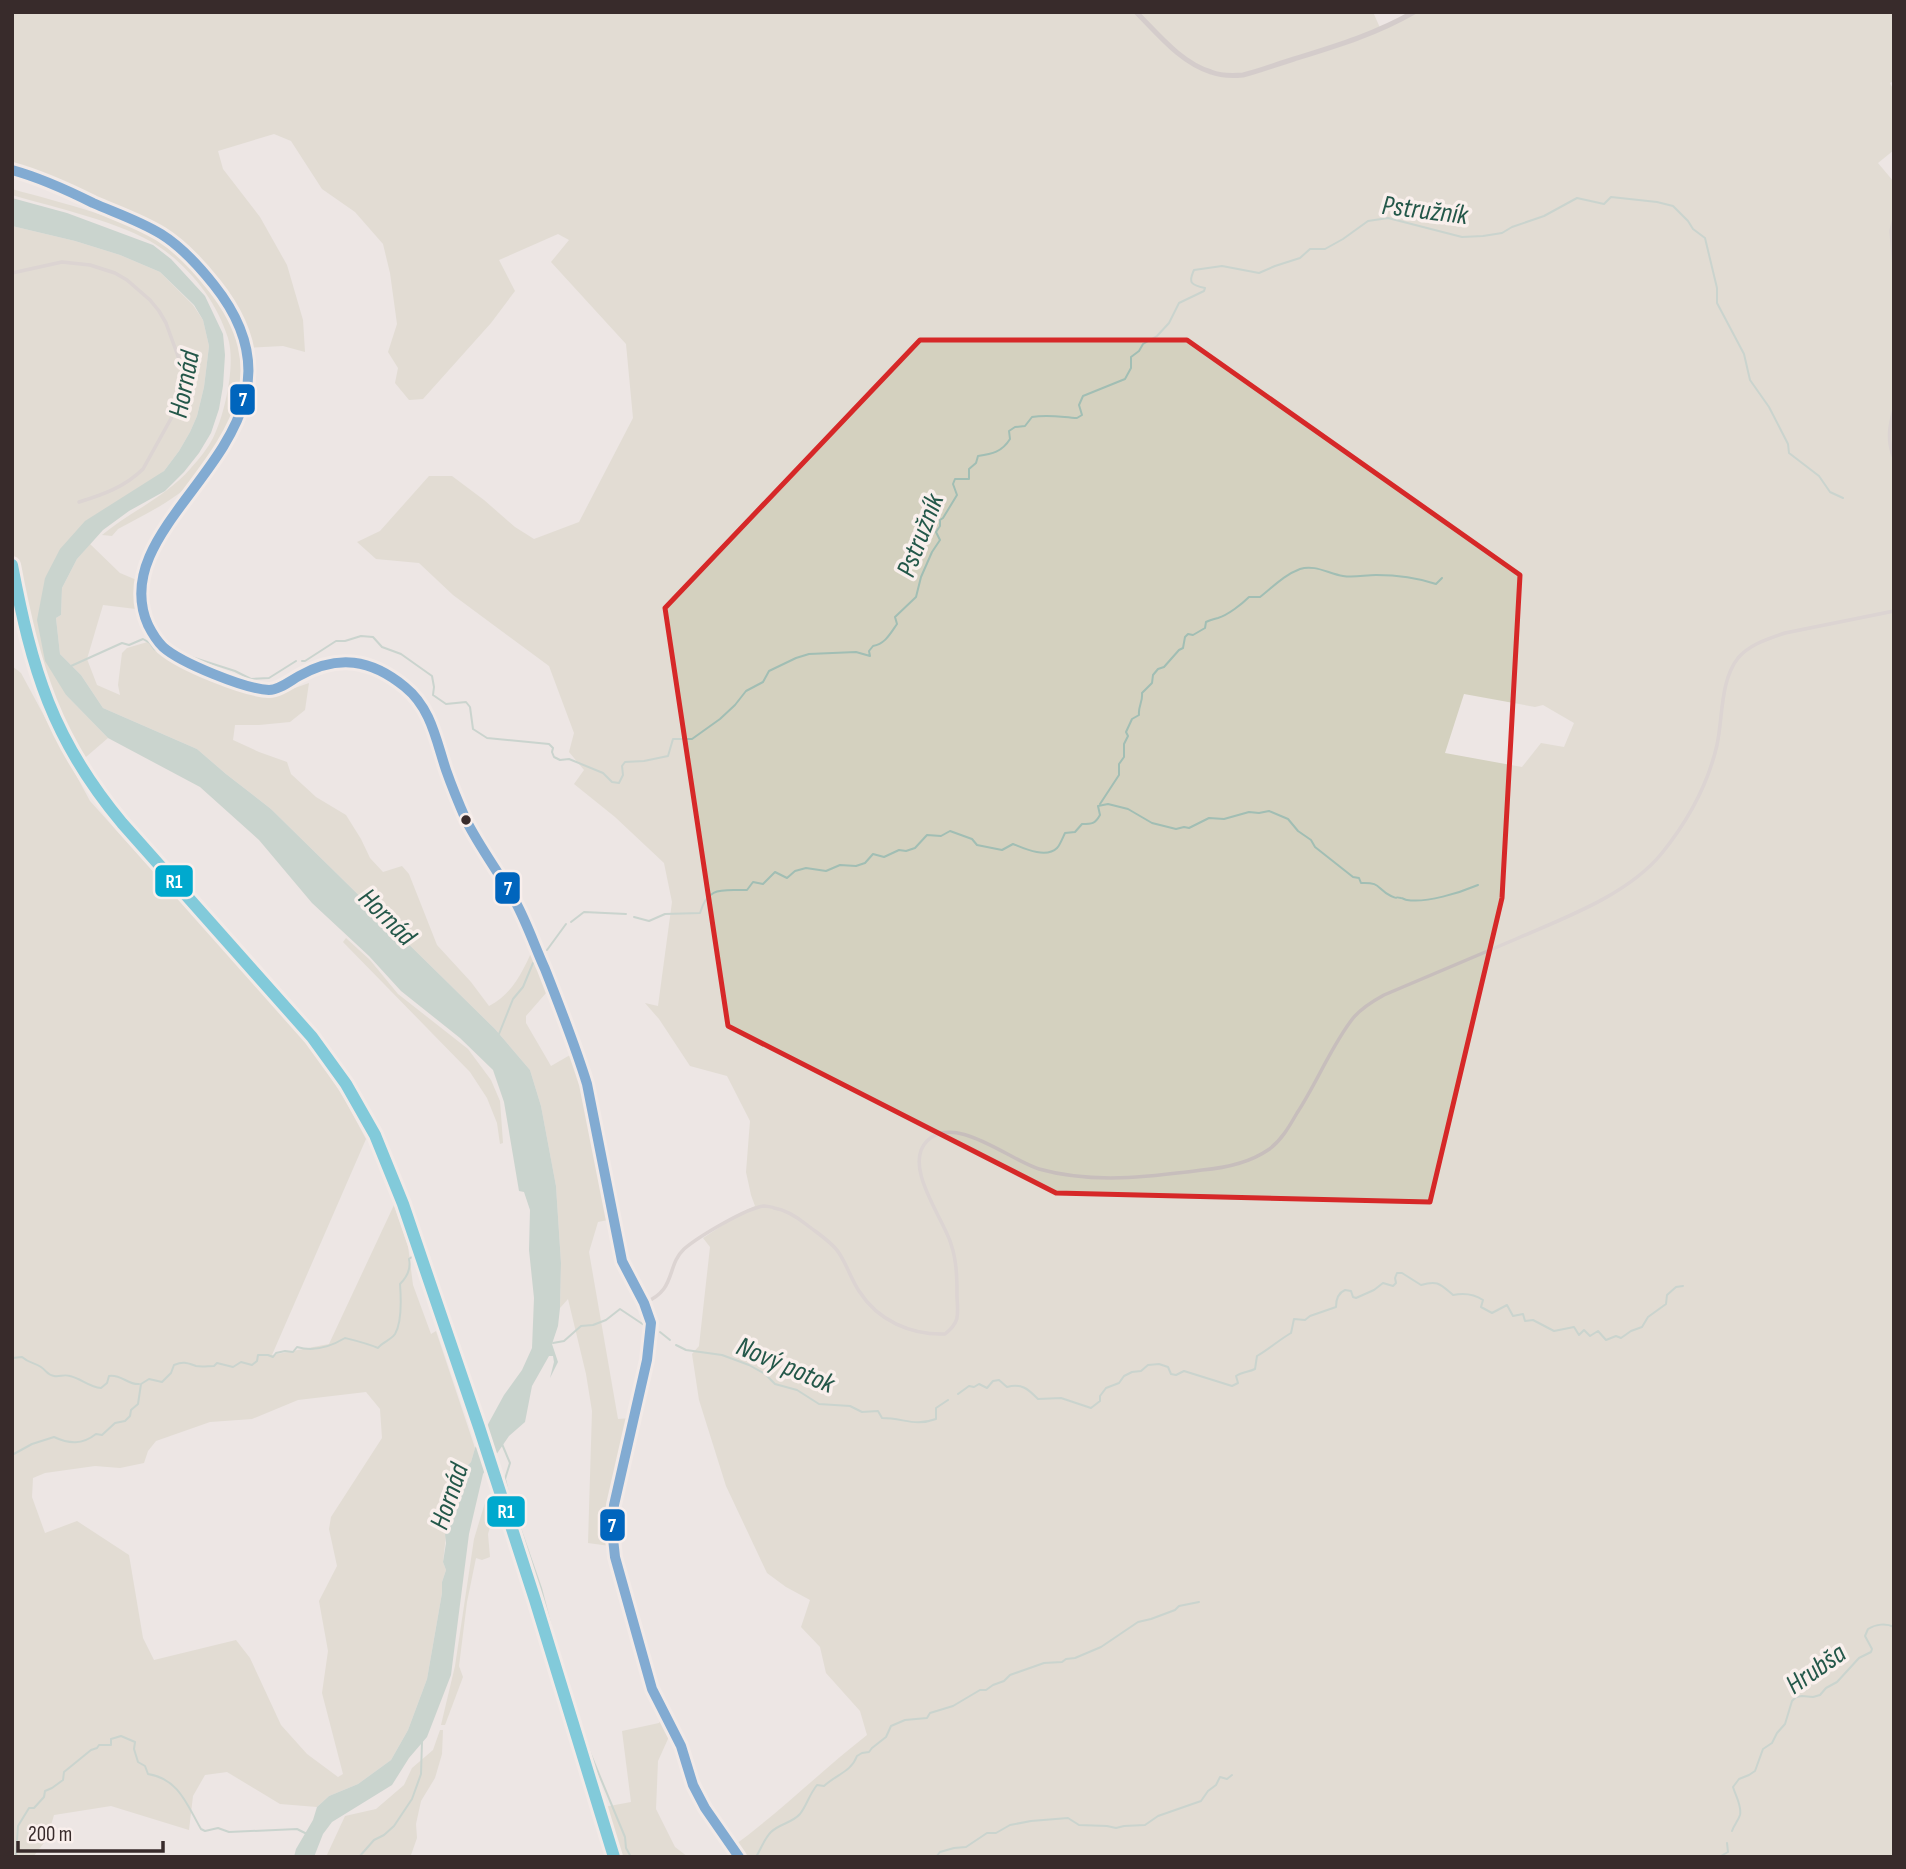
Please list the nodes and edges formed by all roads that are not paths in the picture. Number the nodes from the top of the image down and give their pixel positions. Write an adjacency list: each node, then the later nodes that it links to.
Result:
1 (1136, 12): 2 (street)
2 (1414, 12)
3 (12, 170): 11 (street)
4 (1894, 219): 5 (street)
5 (1894, 265)
6 (12, 273): 9 (street)
7 (1894, 410): 8 (street)
8 (1894, 458)
9 (79, 502)
10 (1894, 611): 11 (street)
11 (645, 1303): 12 (street)
12 (738, 1856)

